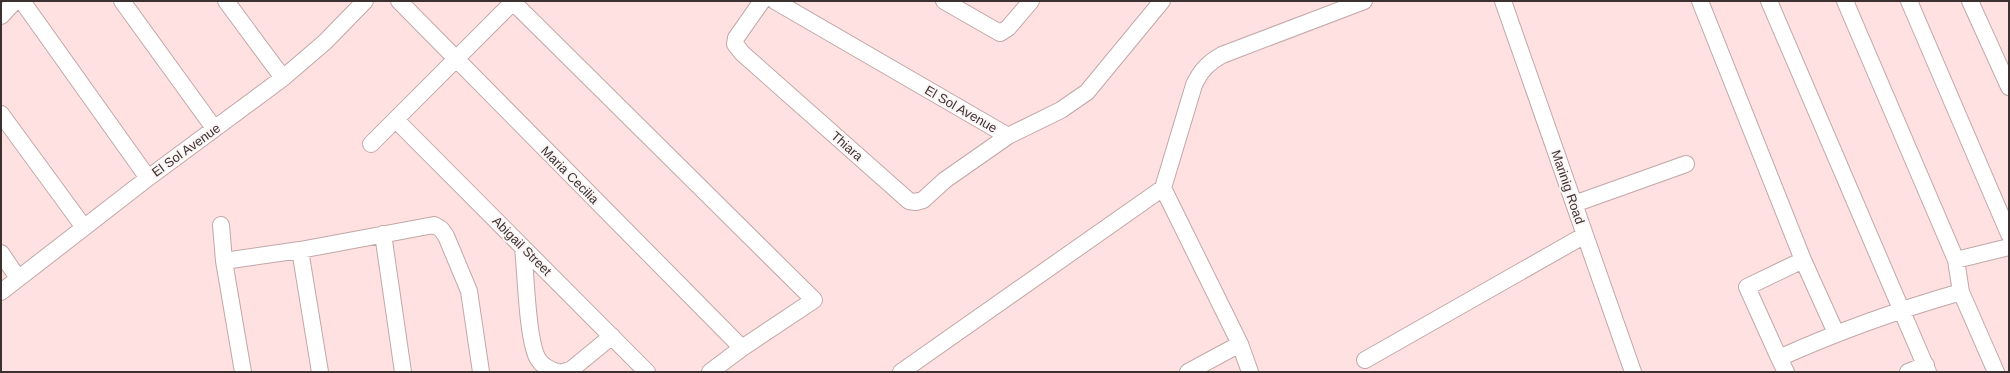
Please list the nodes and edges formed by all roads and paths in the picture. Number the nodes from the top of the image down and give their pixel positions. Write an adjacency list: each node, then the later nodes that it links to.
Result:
1 (15, 1): 19 (street)
2 (22, 1): 29 (street)
3 (122, 1): 25 (street)
4 (226, 1): 21 (street)
5 (365, 1): 21 (street, El Sol Avenue)
6 (399, 1): 20 (street, Maria Cecilia)
7 (762, 1): 26 (street, Thiara)
8 (775, 1): 26 (street, El Sol Avenue)
9 (944, 1): 10 (street)
10 (1031, 1)
11 (1162, 1): 26 (street, El Sol Avenue)
12 (1364, 1): 30 (street)
13 (1503, 1): 31 (street, Marinig Road)
14 (1700, 1): 41 (street)
15 (1769, 1): 47 (street)
16 (1845, 1): 42 (street)
17 (1909, 1): 35 (street)
18 (1970, 1): 22 (street)
19 (1, 16)
20 (455, 60): 24 (street); 51 (street, Maria Cecilia); 51 (street)
21 (283, 78): 25 (street, El Sol Avenue)
22 (2009, 87)
23 (1, 114): 32 (street)
24 (396, 120): 27 (street); 38 (street, Abigail Street)
25 (214, 128): 29 (street, El Sol Avenue)
26 (1008, 136)
27 (371, 144)
28 (1686, 164): 31 (street)
29 (148, 178): 32 (street, El Sol Avenue)
30 (1163, 188): 50 (street); 63 (street)
31 (1574, 204): 36 (street, Marinig Road)
32 (83, 226): 44 (street, El Sol Avenue)
33 (221, 226): 43 (street)
34 (383, 234): 39 (street); 57 (street); 58 (street)
35 (2009, 234)
36 (1585, 235): 52 (street); 66 (street, Marinig Road)
37 (2009, 247): 42 (street)
38 (523, 248): 49 (street, Abigail Street); 59 (street)
39 (300, 250): 43 (street); 56 (street)
40 (1, 253): 44 (street)
41 (1802, 260): 48 (street); 53 (street)
42 (1956, 260): 46 (street)
43 (224, 261): 55 (street)
44 (18, 278): 45 (street, El Sol Avenue)
45 (1, 292)
46 (1961, 292): 47 (street); 68 (street)
47 (1903, 309): 48 (street); 54 (street)
48 (1836, 333): 53 (street)
49 (612, 336): 60 (street); 61 (street, Abigail Street)
50 (1240, 344): 64 (street); 65 (street)
51 (742, 348): 62 (street)
52 (1365, 360)
53 (1783, 365)
54 (1927, 369): 67 (street)
55 (243, 372)
56 (320, 372)
57 (403, 372)
58 (481, 372)
59 (558, 372)
60 (562, 372)
61 (647, 372)
62 (710, 372)
63 (900, 372)
64 (1188, 372)
65 (1250, 372)
66 (1633, 372)
67 (1908, 372)
68 (1996, 372)

